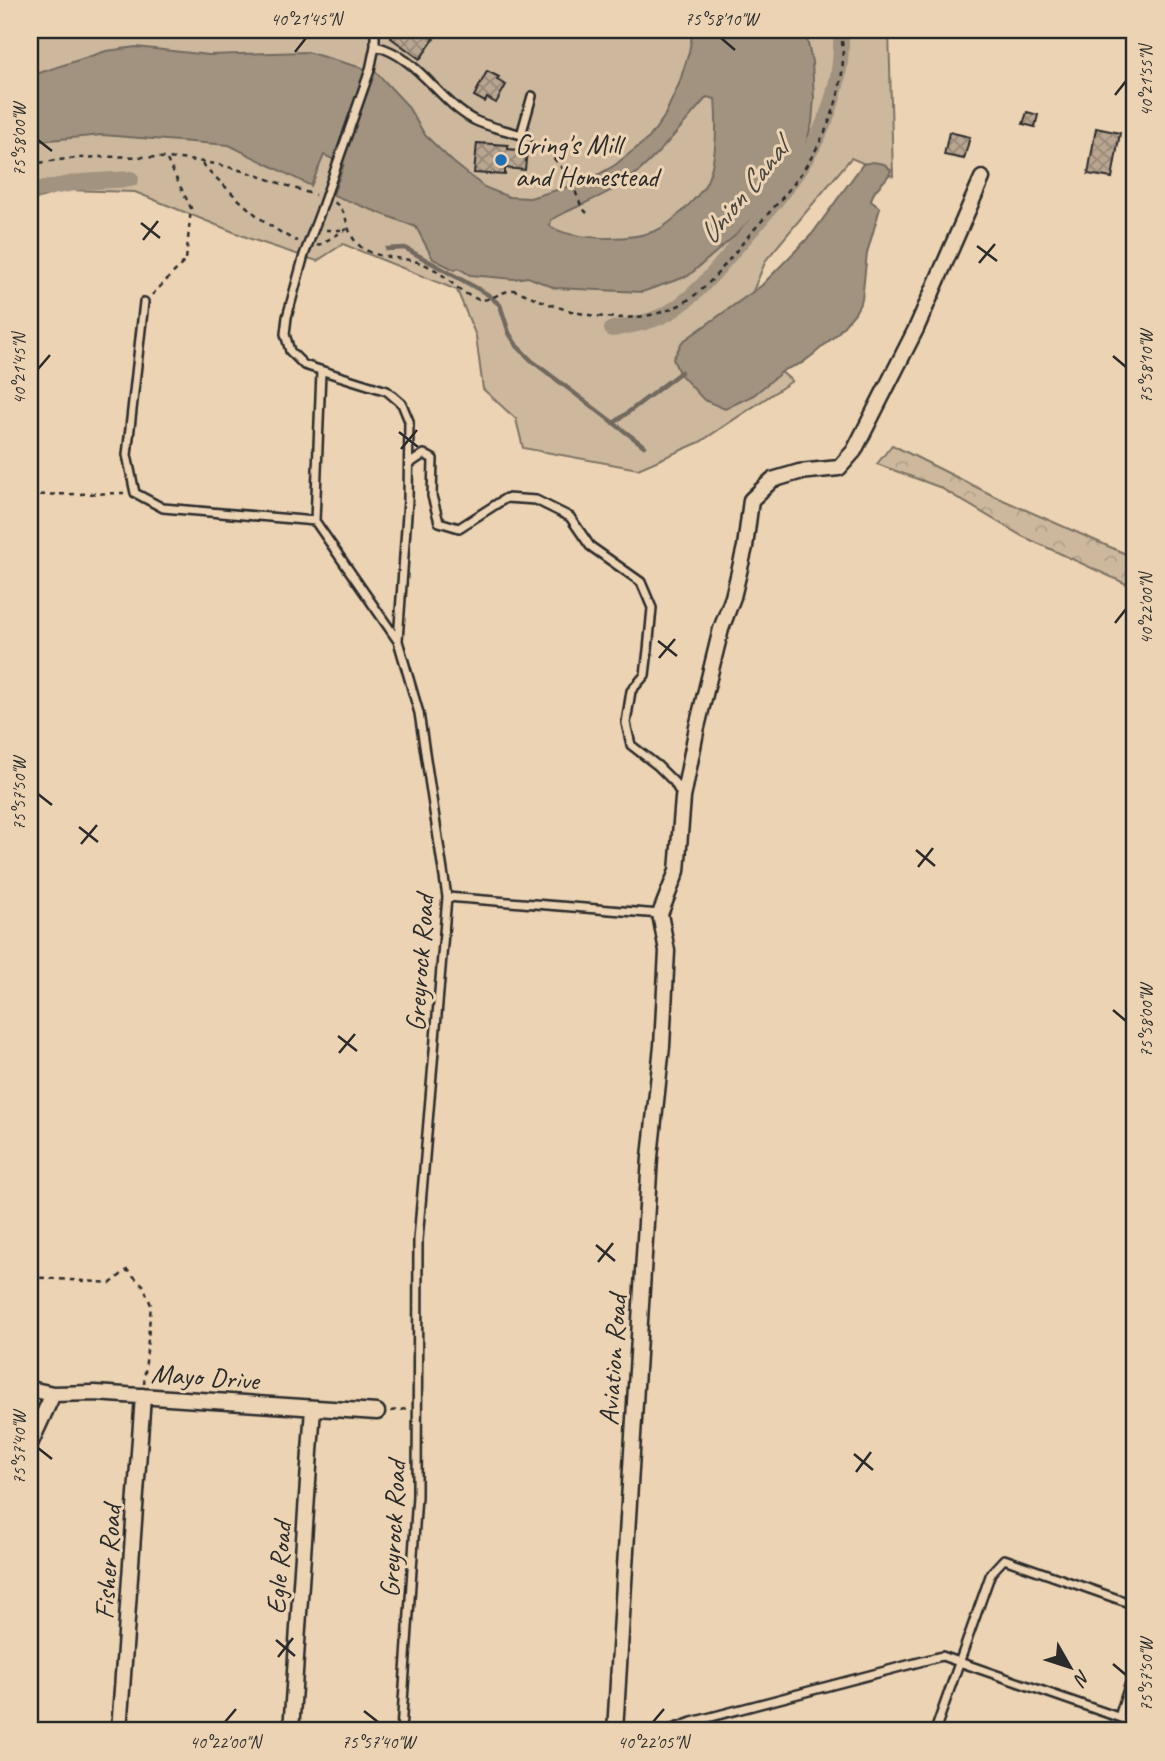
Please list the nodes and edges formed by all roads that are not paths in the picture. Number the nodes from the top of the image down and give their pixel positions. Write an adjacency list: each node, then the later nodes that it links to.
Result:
1 (374, 30): 2 (lane)
2 (375, 47): 3 (lane); 6 (lane, bridge)
3 (532, 96)
4 (982, 178): 10 (street)
5 (145, 302): 8 (lane)
6 (321, 372): 7 (lane); 8 (lane)
7 (409, 464): 9 (lane); 10 (lane)
8 (315, 521): 9 (lane, Greyrock Road)
9 (398, 641): 11 (lane, Greyrock Road)
10 (683, 799): 12 (street)
11 (447, 897): 12 (lane); 28 (lane, Greyrock Road)
12 (660, 914): 29 (street, Aviation Road)
13 (30, 1389): 14 (street, Mayo Drive)
14 (53, 1394): 15 (street, Mayo Drive); 18 (street)
15 (144, 1396): 16 (street, Mayo Drive); 26 (street, Fisher Road)
16 (313, 1408): 17 (street, Mayo Drive); 27 (street, Egle Road)
17 (377, 1412)
18 (30, 1444)
19 (1135, 1605): 20 (lane)
20 (961, 1662): 24 (lane); 30 (lane); 31 (lane)
21 (1135, 1667): 22 (lane)
22 (1125, 1697): 23 (lane); 24 (lane)
23 (1135, 1701)
24 (1119, 1717): 25 (lane)
25 (1135, 1723)
26 (119, 1731)
27 (291, 1731)
28 (401, 1731)
29 (615, 1731)
30 (667, 1731)
31 (935, 1731)

